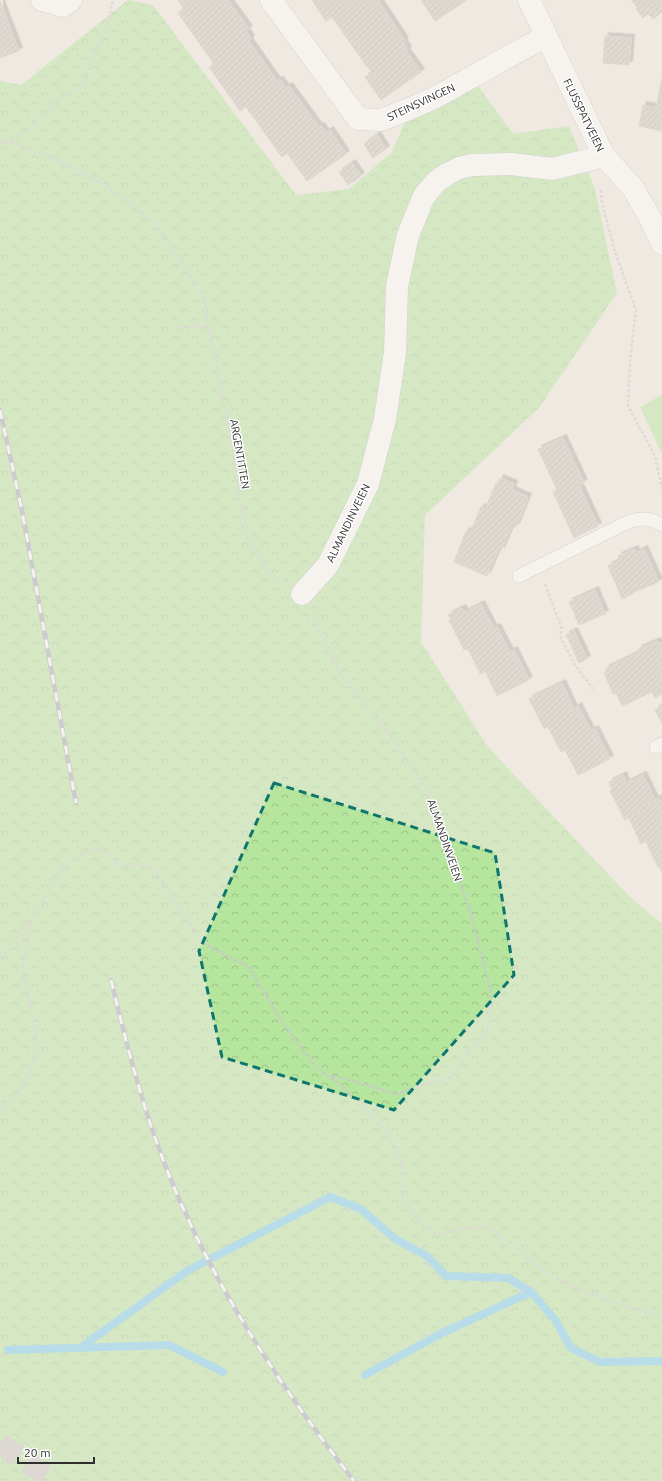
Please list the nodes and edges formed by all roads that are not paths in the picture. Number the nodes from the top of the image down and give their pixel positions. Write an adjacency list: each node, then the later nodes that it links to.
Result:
1 (42, 0): 2 (street)
2 (71, 0)
3 (271, 0): 5 (street, STEINSVINGEN)
4 (529, 0): 5 (street, FLUSSPATVEIEN)
5 (546, 36): 6 (street, FLUSSPATVEIEN)
6 (604, 156): 7 (street, FLUSSPATVEIEN); 10 (street, ALMANDINVEIEN)
7 (662, 243)
8 (662, 525): 9 (lane)
9 (519, 576)
10 (302, 594)

